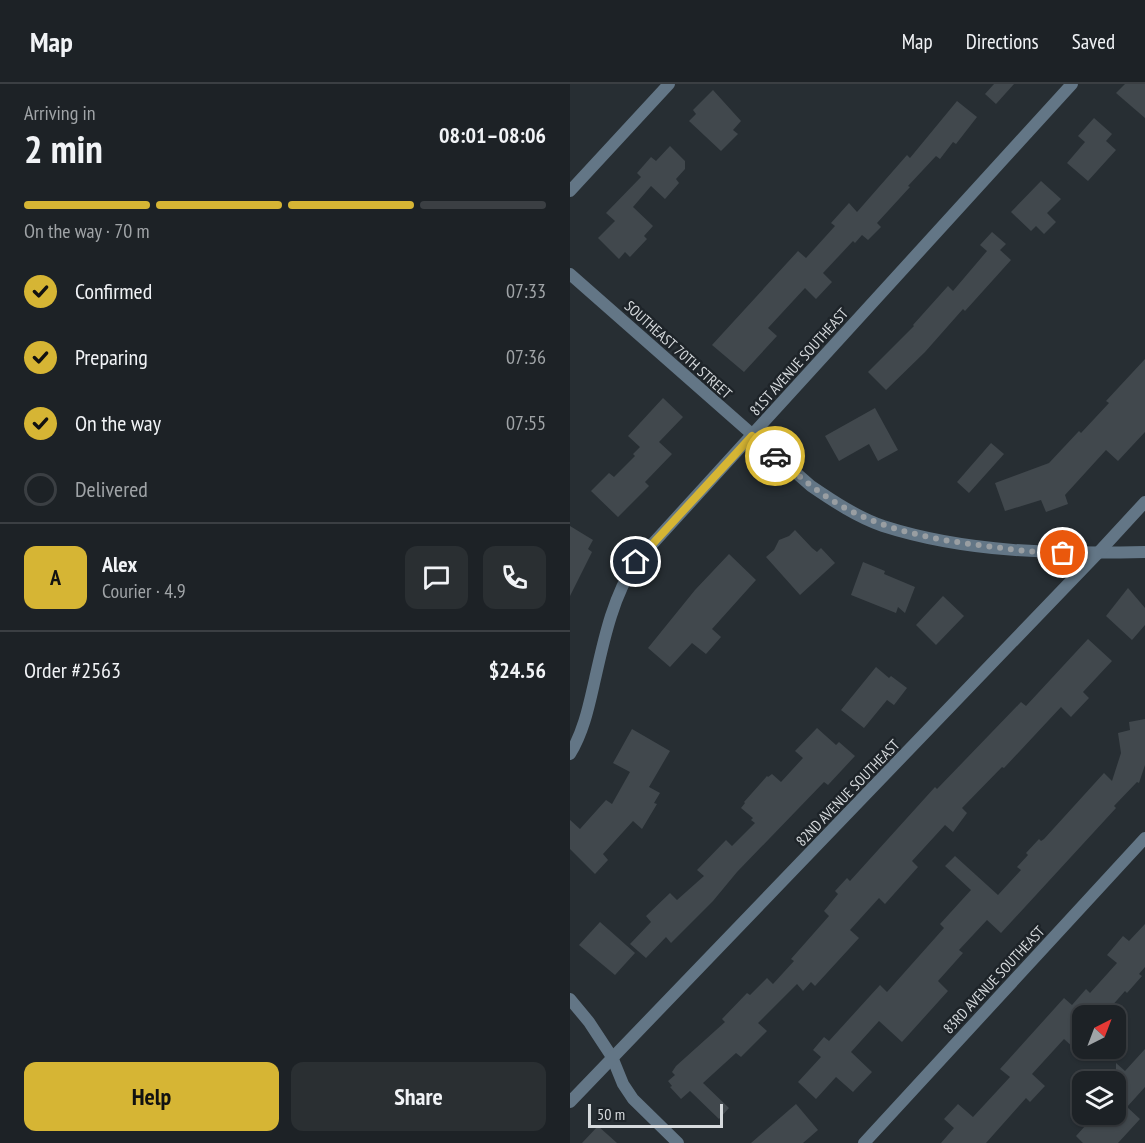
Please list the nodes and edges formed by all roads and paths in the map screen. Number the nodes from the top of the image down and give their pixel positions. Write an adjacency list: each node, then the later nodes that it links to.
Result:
1 (669, 84): 3 (street)
2 (1072, 84): 5 (street, 81ST AVENUE SOUTHEAST)
3 (570, 191)
4 (570, 274): 5 (street, SOUTHEAST 70TH STREET)
5 (752, 436): 8 (street, SOUTHEAST 70TH STREET); 9 (street, 81ST AVENUE SOUTHEAST)
6 (1145, 502): 8 (street, 82ND AVENUE SOUTHEAST)
7 (1145, 552): 8 (street, SOUTHEAST 70TH STREET)
8 (1098, 553): 12 (street, 82ND AVENUE SOUTHEAST)
9 (570, 754)
10 (1145, 838): 15 (street, 83RD AVENUE SOUTHEAST)
11 (570, 999): 12 (street)
12 (612, 1057): 13 (street, 82ND AVENUE SOUTHEAST); 14 (street)
13 (570, 1102)
14 (678, 1143)
15 (864, 1143)

